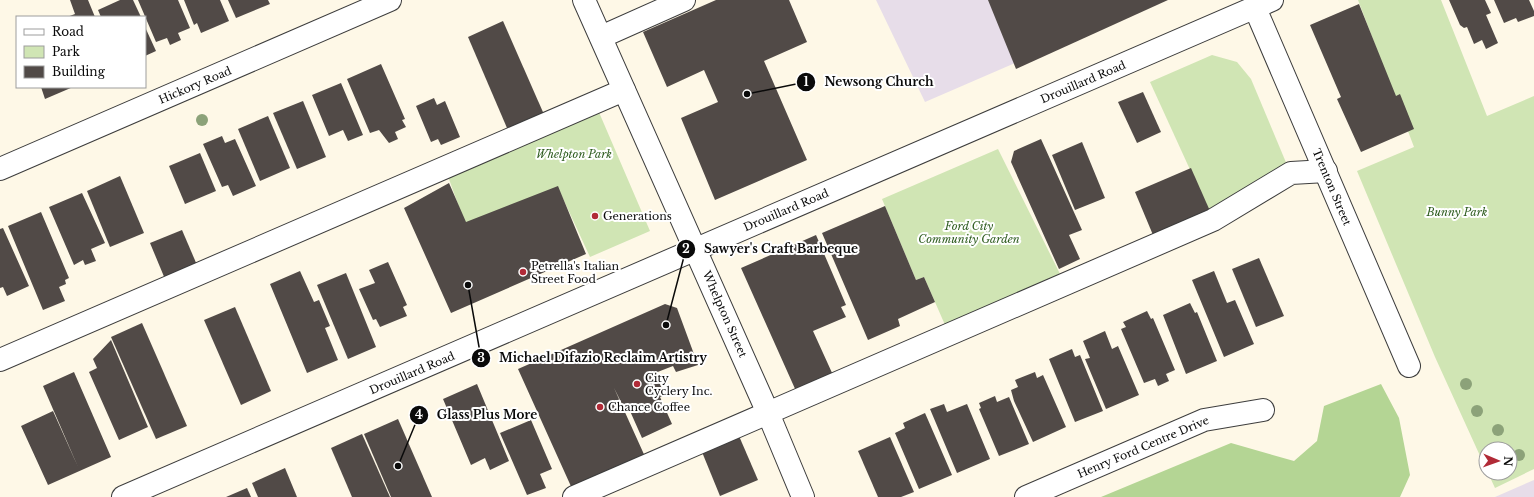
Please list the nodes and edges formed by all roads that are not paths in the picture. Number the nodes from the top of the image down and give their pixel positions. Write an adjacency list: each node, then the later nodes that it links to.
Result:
1 (390, 0): 7 (street, Hickory Road)
2 (584, 0): 5 (street, Whelpton Street)
3 (684, 0): 5 (street)
4 (1263, 4): 8 (street, Trenton Street); 9 (street, Drouillard Road)
5 (601, 37): 6 (street, Whelpton Street)
6 (624, 90): 9 (street, Whelpton Street); 10 (street)
7 (0, 169)
8 (1326, 172): 11 (street, Trenton Street); 13 (street)
9 (696, 249): 13 (street, Whelpton Street); 14 (street, Drouillard Road)
10 (0, 360)
11 (1409, 366)
12 (1263, 410): 17 (street, Henry Ford Centre Drive)
13 (768, 413): 15 (street); 16 (street, Whelpton Street)
14 (123, 497)
15 (574, 497)
16 (803, 497)
17 (1026, 497)

